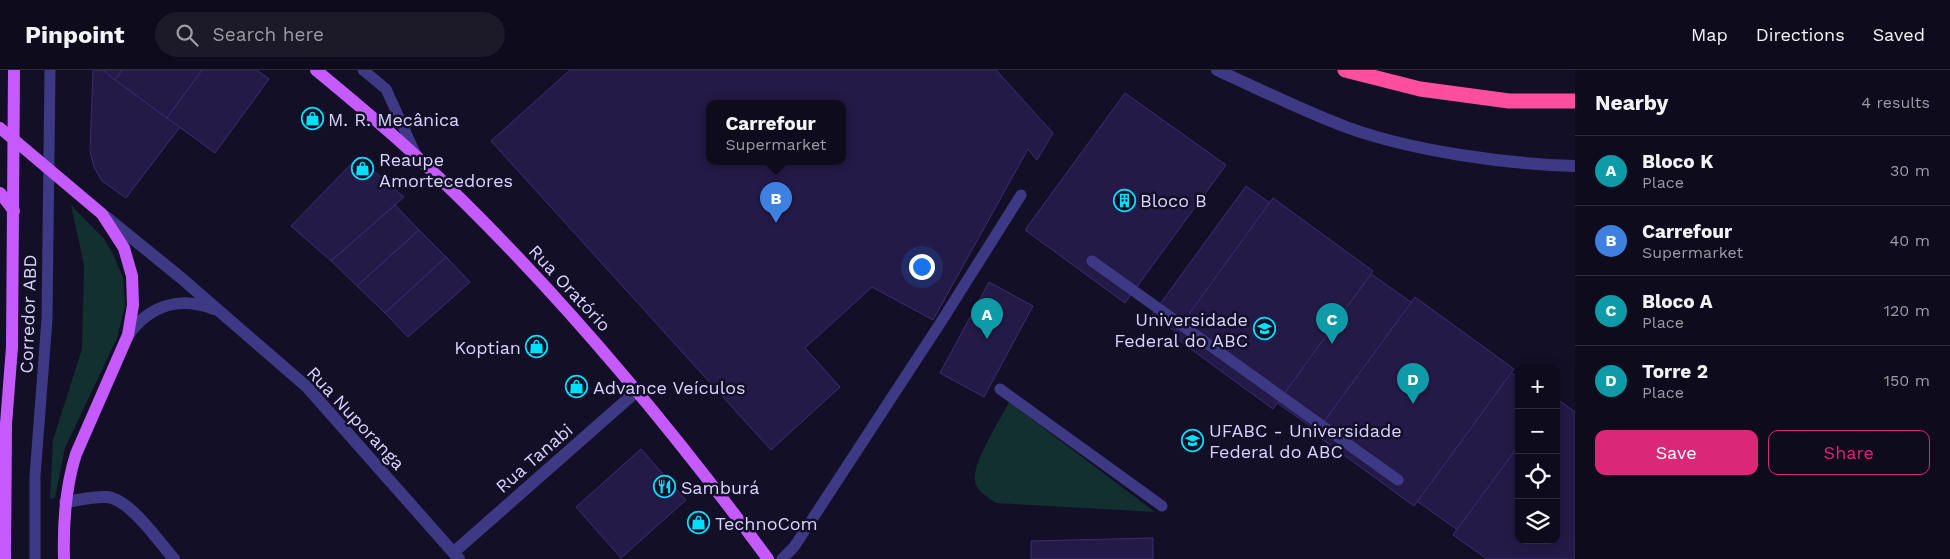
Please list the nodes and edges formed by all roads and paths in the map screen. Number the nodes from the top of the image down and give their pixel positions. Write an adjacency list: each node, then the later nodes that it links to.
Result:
1 (14, 70): 9 (main road)
2 (50, 70): 12 (lane, Corredor ABD)
3 (316, 70): 10 (main road, Rua Oratório)
4 (364, 70): 10 (lane)
5 (1217, 70): 11 (street)
6 (1345, 70): 7 (highway)
7 (1575, 101)
8 (0, 128): 9 (main road, Rua Nuporanga)
9 (14, 140): 12 (main road, Rua Nuporanga); 15 (main road)
10 (416, 155): 21 (main road, Rua Oratório)
11 (1575, 166)
12 (49, 169): 16 (main road, Rua Nuporanga); 27 (lane, Corredor ABD)
13 (0, 193): 15 (main road)
14 (1021, 195): 31 (lane)
15 (14, 211): 26 (main road)
16 (102, 214): 18 (street, Rua Nuporanga); 19 (main road)
17 (1092, 261): 22 (lane)
18 (218, 311): 19 (street, Rua Nuporanga); 25 (street, Rua Nuporanga)
19 (128, 334): 23 (main road)
20 (1000, 389): 24 (lane)
21 (638, 390): 25 (street, Rua Tanabi); 30 (main road, Rua Oratório)
22 (1398, 480)
23 (65, 502): 28 (main road); 29 (street)
24 (1162, 506)
25 (456, 556)
26 (5, 559)
27 (35, 559)
28 (64, 559)
29 (174, 559)
30 (768, 559)
31 (782, 559)

